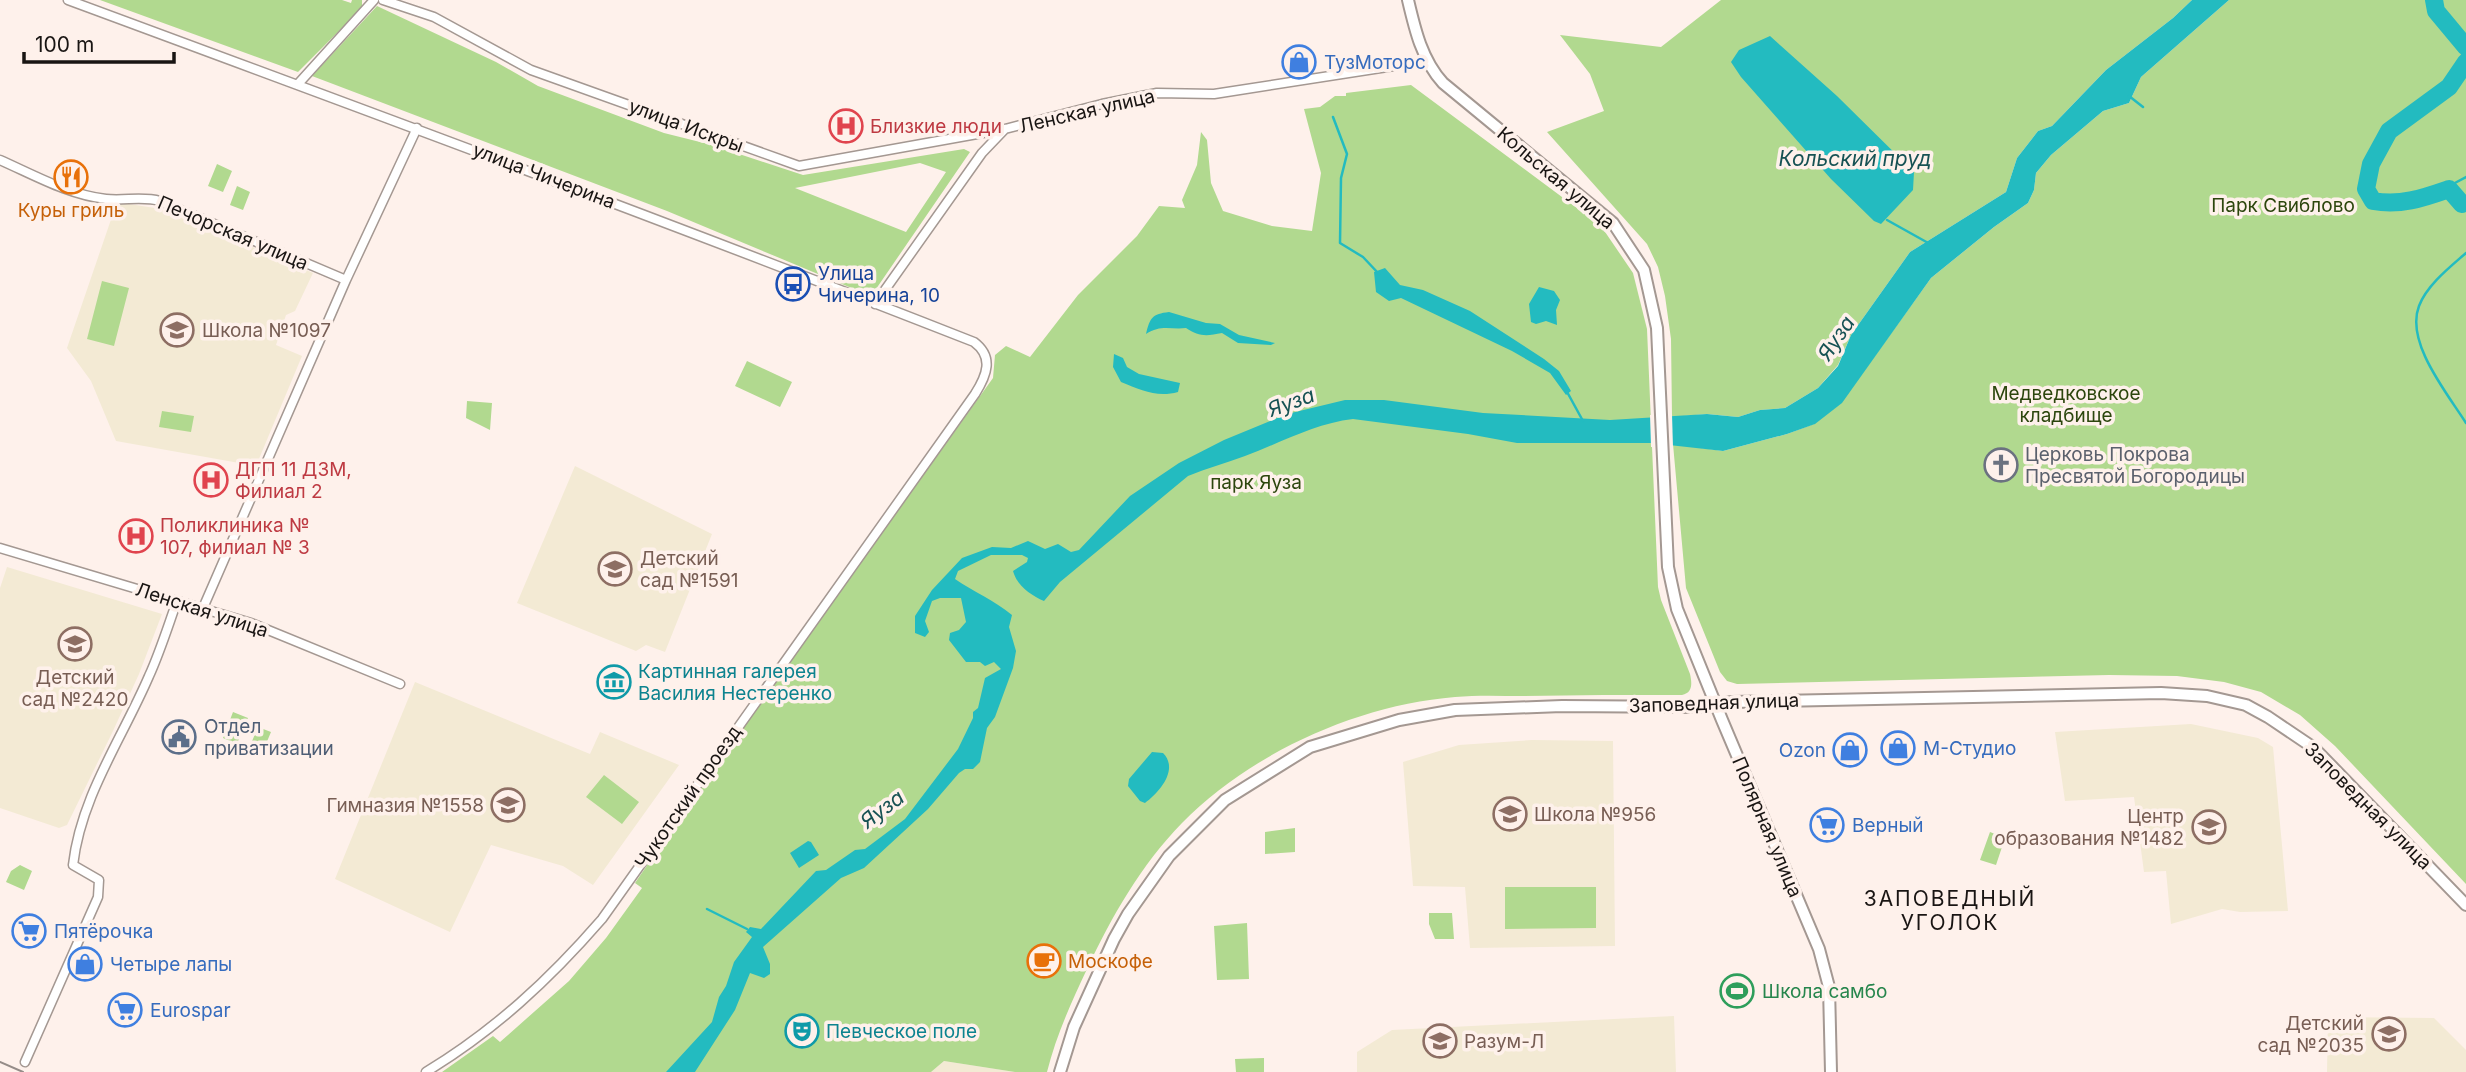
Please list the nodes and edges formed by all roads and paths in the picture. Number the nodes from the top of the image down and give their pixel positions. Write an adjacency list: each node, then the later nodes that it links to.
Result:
1 (68, 0): 6 (street, улица Чичерина)
2 (374, 0): 6 (street)
3 (383, 0): 8 (street, улица Искры)
4 (1408, 0): 5 (street, Кольская улица)
5 (1426, 61): 8 (street, Ленская улица); 14 (street, Кольская улица)
6 (298, 84): 7 (street, улица Чичерина)
7 (417, 128): 10 (street); 11 (street, улица Чичерина)
8 (1004, 129): 11 (street, Ленская улица)
9 (0, 160): 10 (street, Печорская улица)
10 (346, 280): 16 (street)
11 (875, 304): 12 (street, улица Чичерина)
12 (983, 382): 21 (street, Чукотский проезд)
13 (0, 548): 15 (street, Ленская улица)
14 (1672, 588): 18 (street, Полярная улица)
15 (177, 601): 16 (street, Ленская улица); 20 (street)
16 (203, 608): 17 (street, Ленская улица)
17 (400, 684)
18 (1715, 704): 19 (street, Заповедная улица); 22 (street, Заповедная улица); 23 (street, Полярная улица)
19 (2466, 905)
20 (25, 1062)
21 (426, 1072)
22 (1060, 1072)
23 (1830, 1072)

